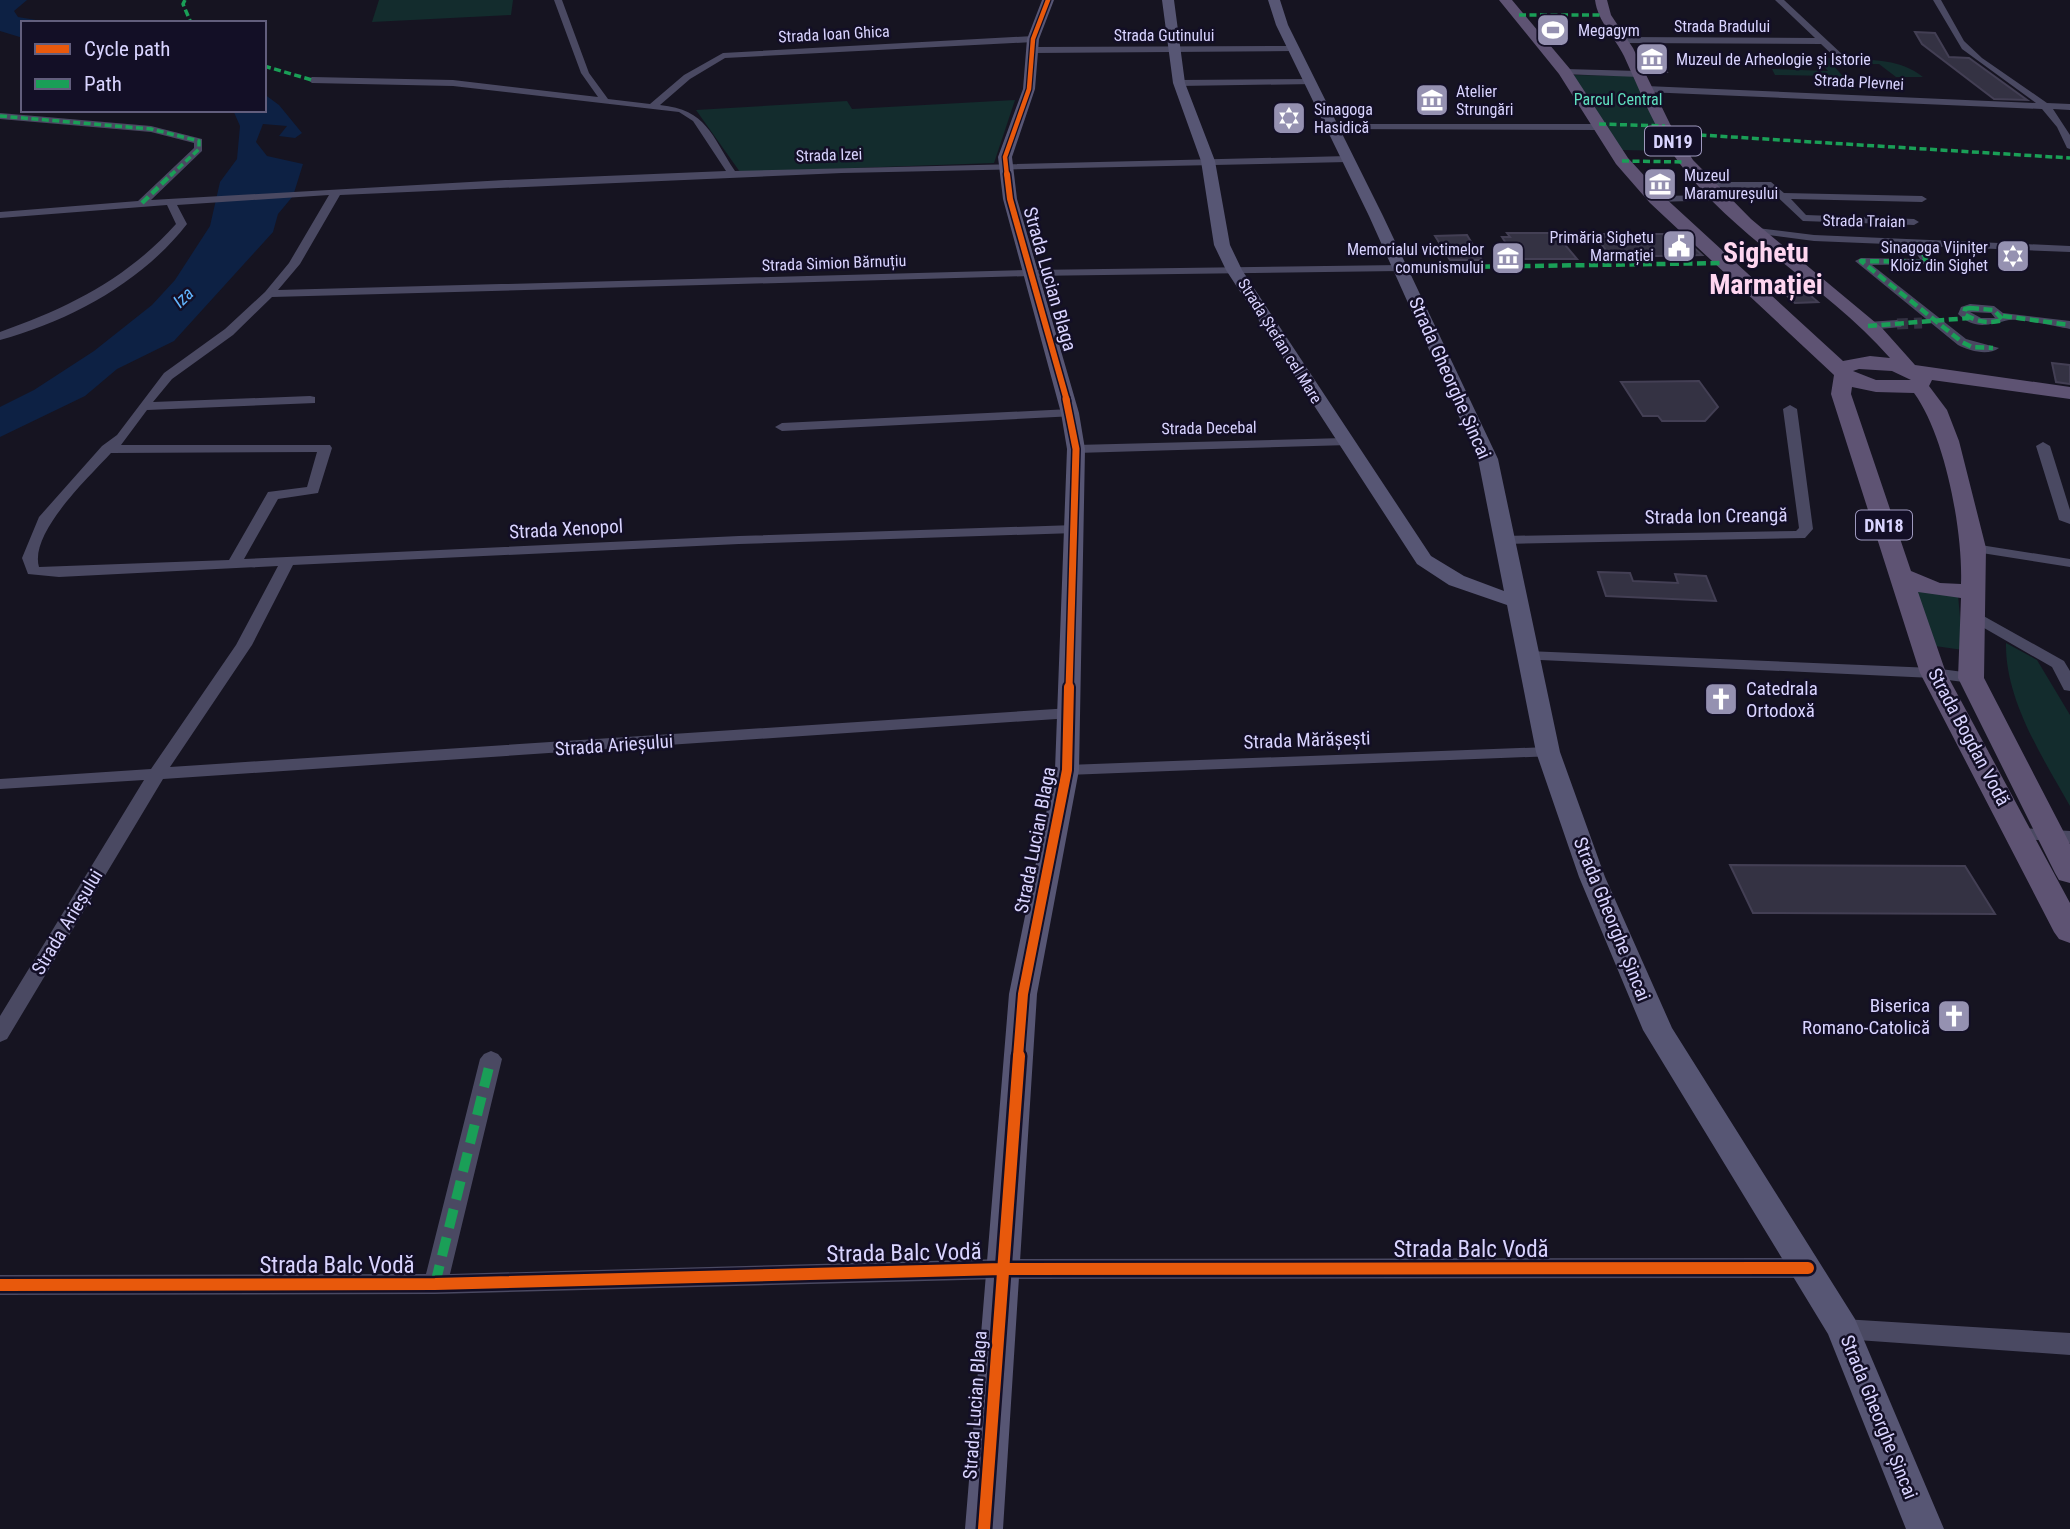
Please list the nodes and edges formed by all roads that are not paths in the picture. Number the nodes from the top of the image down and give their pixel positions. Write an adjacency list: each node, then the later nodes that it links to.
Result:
1 (558, 0): 22 (street)
2 (839, 0): 3 (street)
3 (856, 0)
4 (1048, 0): 13 (main road)
5 (1168, 0): 15 (main road, Strada Ștefan cel Mare)
6 (1274, 0): 14 (main road, Strada Gheorghe Șincai)
7 (1505, 0): 17 (main road, DN19)
8 (1601, 0): 11 (main road, DN19)
9 (1779, 0): 12 (street, Strada Bradului)
10 (1937, 0): 24 (street)
11 (1623, 40): 12 (street, Strada Bradului); 19 (main road, DN19)
12 (1821, 41): 16 (street, Strada Bradului)
13 (1034, 45): 15 (street, Strada Gutinului); 23 (street, Strada Ioan Ghica); 32 (main road)
14 (1293, 48): 15 (street, Strada Gutinului); 20 (main road, Strada Gheorghe Șincai)
15 (1176, 49): 21 (main road, Strada Ștefan cel Mare)
16 (1840, 58)
17 (1565, 72): 19 (street, Strada Plevnei); 28 (main road, DN19)
18 (312, 80): 22 (street)
19 (1642, 81): 24 (street, Strada Plevnei); 34 (main road, DN19)
20 (1311, 82): 21 (street); 27 (main road, Strada Gheorghe Șincai)
21 (1179, 83): 31 (main road, Strada Ștefan cel Mare)
22 (606, 102): 23 (street)
23 (653, 106): 33 (street)
24 (2049, 107): 25 (street, Strada Plevnei); 29 (street)
25 (2070, 107)
26 (0, 116): 41 (street)
27 (1333, 127): 28 (street); 30 (main road, Strada Gheorghe Șincai)
28 (1601, 127): 38 (main road, DN19)
29 (2070, 146)
30 (1348, 159): 31 (street, Strada Izei); 52 (main road, Strada Gheorghe Șincai)
31 (1208, 161): 32 (street, Strada Izei); 53 (main road, Strada Ștefan cel Mare)
32 (1004, 165): 33 (street, Strada Izei); 54 (main road, Strada Lucian Blaga)
33 (733, 175): 35 (street, Strada Izei)
34 (1706, 185): 36 (street, Strada Traian); 37 (main road, DN19)
35 (336, 193): 40 (street, Strada Izei); 55 (street)
36 (1782, 196): 39 (street, Strada Traian); 43 (street, Strada Traian)
37 (1720, 198): 38 (street); 45 (main road, DN19)
38 (1656, 199): 51 (main road, DN19)
39 (1922, 199)
40 (170, 201): 41 (street, Strada Izei); 61 (street)
41 (142, 203): 42 (street, Strada Izei)
42 (0, 215)
43 (1860, 220): 44 (street, Strada Traian); 47 (street)
44 (1914, 222)
45 (1757, 230): 46 (street); 50 (main road, DN19)
46 (1814, 238): 47 (street); 50 (street)
47 (1872, 241): 48 (street)
48 (1915, 243): 49 (street); 56 (street)
49 (2070, 249)
50 (1781, 251): 51 (street); 60 (main road, DN19)
51 (1717, 257): 63 (main road, DN19)
52 (1400, 268): 53 (street, Strada Simion Bărnuțiu); 79 (main road, Strada Gheorghe Șincai)
53 (1234, 270): 54 (street, Strada Simion Bărnuțiu); 73 (main road, Strada Ștefan cel Mare)
54 (1030, 273): 55 (street, Strada Simion Bărnuțiu); 71 (main road, Strada Lucian Blaga)
55 (269, 294): 68 (street)
56 (1937, 322): 57 (street); 59 (street); 62 (street)
57 (1922, 323)
58 (1897, 324): 60 (street)
59 (2070, 325)
60 (1868, 326): 64 (main road, DN19)
61 (0, 337)
62 (1993, 348)
63 (1842, 372): 64 (main road); 84 (main road, Strada Bogdan Vodă / DN18)
64 (1915, 378): 65 (main road); 70 (main road, Strada Bogdan Vodă)
65 (1988, 381): 66 (main road); 70 (main road)
66 (2070, 393)
67 (310, 400): 68 (street)
68 (143, 406): 75 (street)
69 (1790, 410): 79 (street, Strada Ion Creangă)
70 (1937, 411): 80 (main road, Strada Bogdan Vodă)
71 (1070, 413): 72 (street); 76 (main road, Strada Lucian Blaga)
72 (782, 427)
73 (1344, 442): 76 (street, Strada Decebal); 85 (main road, Strada Ștefan cel Mare)
74 (2043, 446): 77 (street)
75 (107, 449): 83 (street, Strada Xenopol); 83 (street)
76 (1076, 449): 78 (main road, Strada Lucian Blaga)
77 (2070, 520)
78 (1075, 529): 81 (street, Strada Xenopol); 91 (main road, Strada Lucian Blaga)
79 (1504, 540): 85 (main road, Strada Gheorghe Șincai)
80 (1974, 548): 82 (street); 86 (main road, Strada Bogdan Vodă)
81 (287, 563): 83 (street, Strada Xenopol); 94 (street, Strada Arieșului)
82 (2070, 563)
83 (233, 565)
84 (1903, 576): 86 (main road); 88 (main road, Strada Bogdan Vodă / DN18)
85 (1516, 601): 87 (main road, Strada Gheorghe Șincai)
86 (1971, 602): 89 (main road, Strada Bogdan Vodă); 90 (street)
87 (1527, 656): 88 (street); 92 (main road, Strada Gheorghe Șincai)
88 (1933, 673): 89 (street); 96 (main road, Strada Bogdan Vodă / DN18)
89 (1971, 678): 97 (main road, Strada Bogdan Vodă)
90 (2070, 686)
91 (1071, 713): 93 (main road, Strada Lucian Blaga); 94 (street, Strada Arieșului)
92 (1548, 752): 93 (street, Strada Mărășești); 102 (main road, Strada Gheorghe Șincai)
93 (1067, 770): 103 (main road, Strada Lucian Blaga)
94 (156, 774): 95 (street, Strada Arieșului); 100 (street, Strada Arieșului)
95 (0, 784)
96 (2021, 834): 97 (street); 99 (main road, Strada Bogdan Vodă / DN18)
97 (2061, 837): 98 (main road, Strada Bogdan Vodă)
98 (2070, 873)
99 (2070, 932)
100 (0, 1034)
101 (491, 1059): 104 (street)
102 (1808, 1268): 103 (street, Strada Balc Vodă); 106 (main road, Strada Gheorghe Șincai)
103 (1002, 1269): 104 (street, Strada Balc Vodă); 108 (main road, Strada Lucian Blaga)
104 (435, 1284): 105 (street, Strada Balc Vodă)
105 (0, 1285)
106 (1843, 1329): 107 (street); 109 (main road, Strada Gheorghe Șincai)
107 (2070, 1344)
108 (984, 1529)
109 (1925, 1529)

